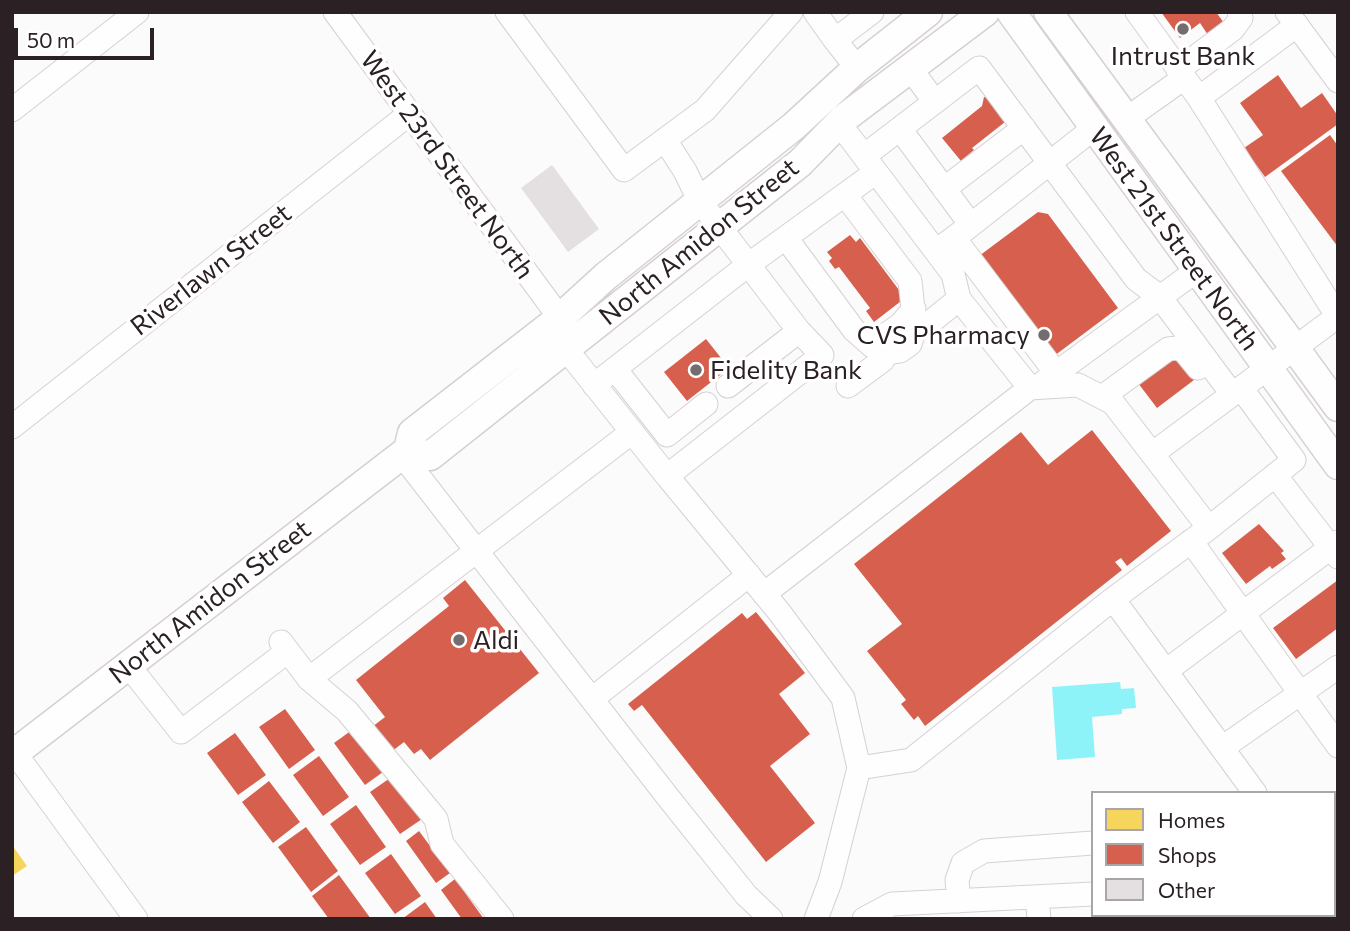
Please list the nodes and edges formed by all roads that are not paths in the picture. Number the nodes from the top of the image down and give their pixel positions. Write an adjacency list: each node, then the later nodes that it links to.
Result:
1 (137, 12): 22 (street)
2 (335, 12): 24 (street, West 23rd Street North)
3 (507, 12): 29 (street)
4 (791, 12): 29 (street)
5 (872, 12): 15 (street)
6 (929, 12): 16 (main road, North Amidon Street)
7 (985, 12): 17 (main road, North Amidon Street)
8 (1011, 12): 27 (main road, West 21st Street North)
9 (1048, 12): 36 (main road, West 21st Street North)
10 (1070, 12): 23 (main road)
11 (1136, 12): 18 (street)
12 (1239, 12): 18 (street)
13 (816, 13): 15 (street)
14 (1292, 19): 19 (street); 20 (street)
15 (835, 40): 16 (street)
16 (857, 68): 34 (main road, North Amidon Street)
17 (910, 68): 21 (street); 25 (main road, North Amidon Street)
18 (1181, 74): 20 (street); 23 (street)
19 (1338, 81)
20 (1199, 97): 43 (street)
21 (934, 102): 26 (street); 28 (street)
22 (12, 110)
23 (1139, 110): 36 (main road)
24 (409, 114): 44 (street, West 23rd Street North); 61 (street, Riverlawn Street)
25 (839, 123): 31 (street); 35 (main road, North Amidon Street)
26 (1024, 128): 30 (street); 32 (street)
27 (1094, 128): 30 (street); 40 (main road, West 21st Street North)
28 (900, 129): 31 (street); 32 (street)
29 (665, 140): 34 (street)
30 (1049, 162): 38 (street); 41 (street)
31 (870, 164): 33 (street); 38 (street)
32 (944, 189): 38 (street)
33 (845, 195): 37 (street); 45 (street)
34 (699, 200): 35 (street); 44 (main road, North Amidon Street)
35 (719, 227): 39 (street); 49 (main road, North Amidon Street)
36 (1208, 229): 48 (main road, West 21st Street North)
37 (786, 238): 39 (street); 45 (street)
38 (954, 238): 42 (street); 53 (street)
39 (748, 265): 47 (street); 51 (street)
40 (1196, 271): 41 (street); 52 (main road, West 21st Street North)
41 (1160, 297): 46 (street); 53 (street)
42 (959, 299): 45 (street); 53 (street)
43 (1338, 316): 48 (street)
44 (560, 318): 64 (main road, North Amidon Street)
45 (915, 319)
46 (1180, 324): 57 (street); 58 (street)
47 (799, 331): 55 (street); 69 (street)
48 (1294, 348): 52 (street); 60 (main road, West 21st Street North)
49 (566, 349): 54 (street); 64 (main road, North Amidon Street)
50 (883, 360): 56 (street)
51 (615, 369): 54 (street); 59 (street)
52 (1267, 369): 58 (street); 63 (main road, West 21st Street North)
53 (1043, 382): 57 (street); 74 (street)
54 (594, 385): 62 (street)
55 (728, 386)
56 (848, 386)
57 (1096, 394): 58 (street); 65 (street)
58 (1232, 395): 65 (street); 66 (street)
59 (706, 404)
60 (1338, 407)
61 (12, 427)
62 (632, 432): 69 (street); 72 (street)
63 (1320, 441): 66 (street); 67 (main road, West 21st Street North)
64 (405, 453): 72 (street); 77 (main road, North Amidon Street)
65 (1152, 454): 70 (street)
66 (1294, 460): 68 (street)
67 (1338, 465)
68 (1275, 475): 70 (street); 71 (street)
69 (667, 476): 73 (street)
70 (1200, 534): 75 (street); 76 (street)
71 (1335, 549): 76 (street)
72 (477, 553): 80 (street); 82 (street)
73 (749, 575): 74 (street); 82 (street)
74 (764, 594): 86 (street)
75 (1113, 599): 78 (street); 86 (street)
76 (1240, 607): 78 (street); 81 (street)
77 (128, 664): 80 (street); 85 (main road, North Amidon Street)
78 (1161, 665): 84 (street)
79 (1338, 667): 81 (street)
80 (309, 679): 93 (street)
81 (1299, 694): 83 (street); 84 (street)
82 (592, 699): 94 (street)
83 (1338, 746)
84 (1222, 748): 87 (street)
85 (13, 754): 92 (street)
86 (859, 768): 95 (street)
87 (1254, 791)
88 (1091, 843): 90 (street)
89 (1091, 895): 91 (street)
90 (945, 907): 91 (street); 96 (street)
91 (1038, 908)
92 (135, 919)
93 (502, 919)
94 (771, 919)
95 (816, 919)
96 (864, 919)

